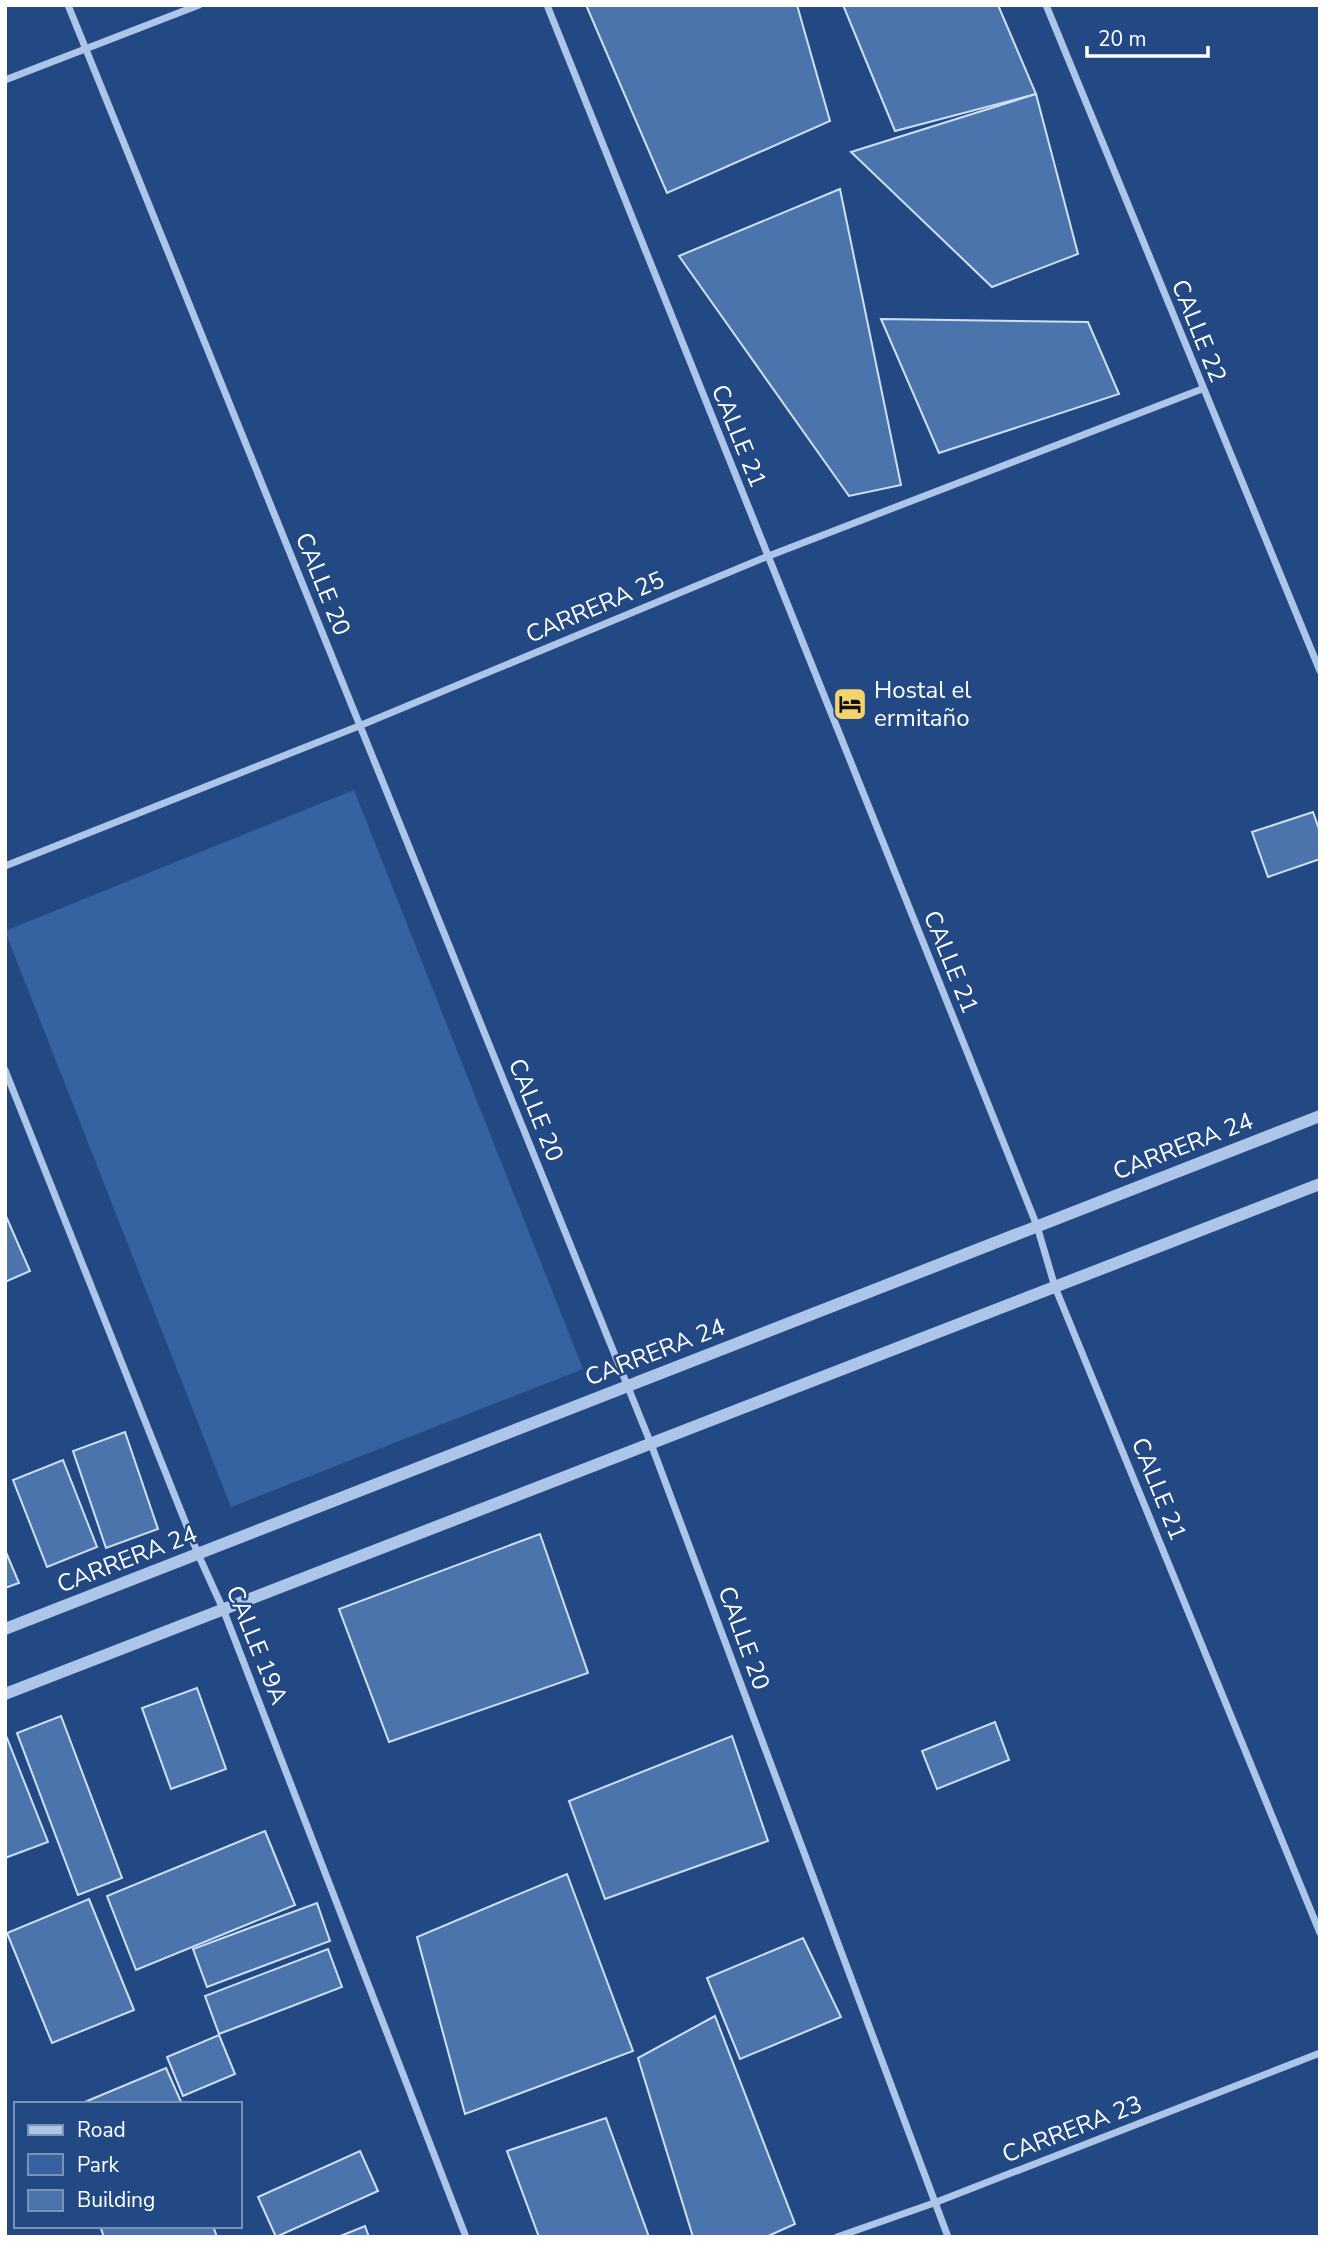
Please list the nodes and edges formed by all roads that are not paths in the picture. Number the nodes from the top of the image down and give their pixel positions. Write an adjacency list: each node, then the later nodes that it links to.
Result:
1 (68, 5): 5 (street, CALLE 20)
2 (199, 5): 5 (street)
3 (547, 5): 8 (street, CALLE 21)
4 (1045, 5): 7 (street, CALLE 22)
5 (85, 50): 6 (street); 10 (street, CALLE 20)
6 (5, 80)
7 (1202, 389): 8 (street, CARRERA 25); 9 (street, CALLE 22)
8 (766, 556): 10 (street, CARRERA 25); 15 (street, CALLE 21)
9 (1320, 671)
10 (359, 726): 11 (street, CARRERA 25); 17 (street, CALLE 20)
11 (5, 866)
12 (5, 1070): 19 (street, CALLE 19A)
13 (1320, 1115): 15 (street, CARRERA 24)
14 (1320, 1184): 16 (street)
15 (1037, 1226): 16 (street, CALLE 21); 17 (street, CARRERA 24)
16 (1055, 1287): 18 (street); 23 (street, CALLE 21)
17 (627, 1386): 18 (street, CALLE 20); 19 (street, CARRERA 24)
18 (651, 1444): 20 (street); 25 (street, CALLE 20)
19 (198, 1553): 20 (street, CALLE 19A); 21 (street, CARRERA 24)
20 (223, 1609): 22 (street); 26 (street, CALLE 19A)
21 (5, 1629)
22 (5, 1694)
23 (1320, 1933)
24 (1320, 2053): 25 (street, CARRERA 23)
25 (934, 2203): 27 (street, CARRERA 23); 28 (street, CALLE 20)
26 (466, 2237)
27 (837, 2237)
28 (948, 2237)

